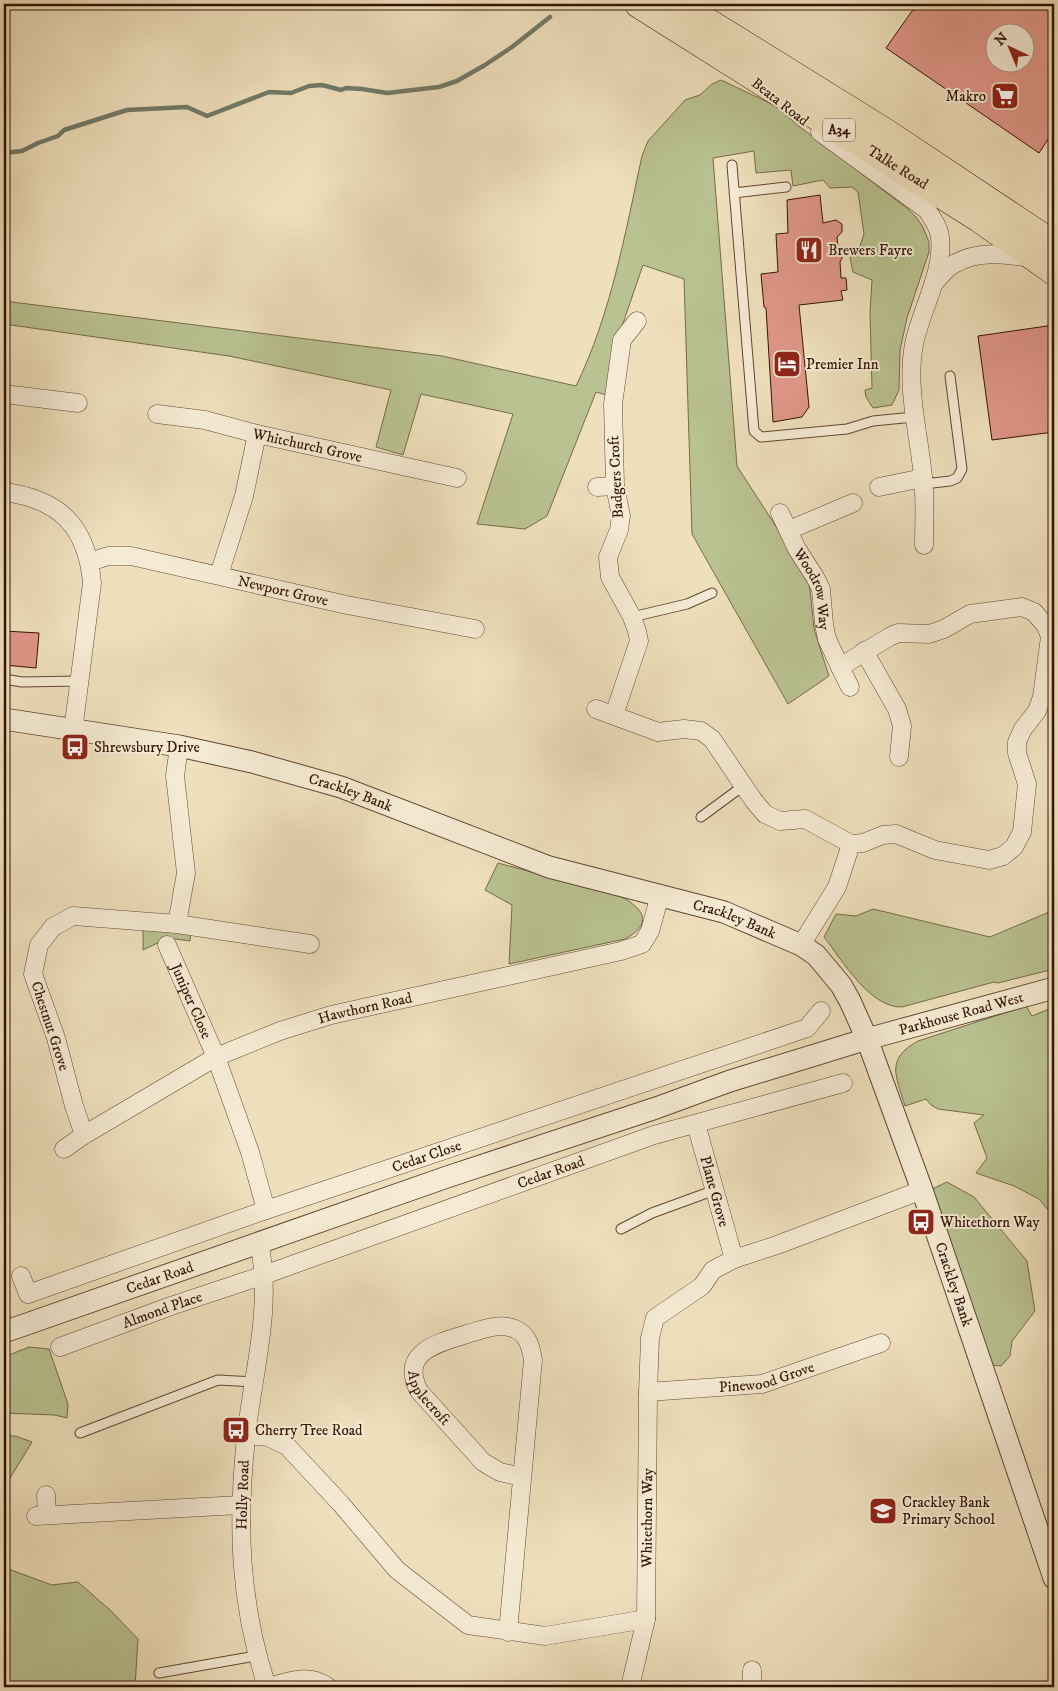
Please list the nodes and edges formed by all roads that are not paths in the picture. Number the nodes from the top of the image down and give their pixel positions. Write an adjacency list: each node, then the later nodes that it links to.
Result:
1 (639, 4): 3 (highway, Talke Road / A34)
2 (678, 4): 7 (highway, Talke Road / A34)
3 (715, 51): 7 (highway, Talke Road / A34); 8 (street, Beata Road)
4 (732, 165): 6 (lane)
5 (786, 187): 6 (lane)
6 (734, 193): 14 (lane)
7 (1048, 258): 8 (street, Beata Road)
8 (932, 285): 14 (street, Beata Road)
9 (637, 321): 18 (street, Badgers Croft)
10 (950, 376): 17 (lane)
11 (4, 394): 12 (street)
12 (78, 403)
13 (157, 414): 15 (street, Whitchurch Grove)
14 (914, 417): 17 (street, Beata Road)
15 (257, 434): 16 (street, Whitchurch Grove); 27 (street)
16 (457, 478)
17 (923, 481): 20 (street); 25 (street, Beata Road)
18 (616, 486): 19 (street); 29 (street, Badgers Croft)
19 (597, 487)
20 (879, 487)
21 (4, 492): 26 (street)
22 (853, 503): 24 (street)
23 (780, 513): 24 (street, Woodrow Way)
24 (789, 530): 32 (street, Woodrow Way)
25 (924, 545)
26 (90, 562): 27 (street, Newport Grove); 34 (street)
27 (219, 575): 30 (street, Newport Grove)
28 (712, 593): 29 (lane)
29 (632, 617): 37 (street, Badgers Croft)
30 (476, 629)
31 (864, 651): 32 (street); 41 (street); 44 (street)
32 (840, 667): 35 (street, Woodrow Way)
33 (4, 679): 34 (lane)
34 (79, 682): 39 (street)
35 (850, 687)
36 (596, 709): 37 (street)
37 (614, 716): 42 (street)
38 (4, 719): 39 (street, Crackley Bank)
39 (72, 731): 40 (street, Crackley Bank)
40 (180, 746): 45 (street, Crackley Bank); 46 (street)
41 (899, 756)
42 (743, 786): 43 (lane); 44 (street)
43 (701, 817)
44 (851, 844): 48 (street)
45 (660, 896): 48 (street, Crackley Bank); 53 (street, Hawthorn Road)
46 (177, 924): 47 (street, Chestnut Grove); 57 (street, Chestnut Grove)
47 (310, 944)
48 (801, 944): 52 (street, Crackley Bank)
49 (174, 953): 53 (street, Juniper Close)
50 (1054, 988): 52 (street, Parkhouse Road West)
51 (821, 1011): 56 (street, Cedar Close)
52 (867, 1039): 59 (street, Cedar Road); 61 (street, Crackley Bank)
53 (216, 1057): 57 (street, Hawthorn Road); 62 (street)
54 (833, 1080): 55 (street, Cedar Road)
55 (696, 1124): 60 (street, Plane Grove); 66 (street, Cedar Road)
56 (507, 1128): 59 (street, Cedar Road); 62 (street, Cedar Close)
57 (84, 1135): 58 (street, Hawthorn Road)
58 (64, 1149)
59 (514, 1154): 64 (street, Cedar Road)
60 (715, 1190): 63 (lane); 65 (street, Plane Grove)
61 (922, 1190): 65 (street, Whitethorn Way); 78 (street, Crackley Bank)
62 (266, 1210): 67 (street, Cedar Close)
63 (622, 1229)
64 (260, 1242): 66 (street, Holly Road); 68 (street, Cedar Road)
65 (734, 1258): 72 (street, Whitethorn Way)
66 (264, 1275): 69 (street, Almond Place); 71 (street, Holly Road)
67 (21, 1276)
68 (4, 1332)
69 (66, 1339)
70 (881, 1343): 72 (street, Pinewood Grove)
71 (255, 1382): 73 (lane); 74 (street, Holly Road)
72 (648, 1392): 79 (street, Whitethorn Way)
73 (80, 1433)
74 (246, 1435): 77 (street, Holly Road); 80 (street)
75 (522, 1477): 75 (street, Applecroft); 80 (street, Applecroft)
76 (46, 1495): 77 (street)
77 (240, 1505): 81 (street, Holly Road)
78 (1054, 1578)
79 (646, 1619): 80 (street); 85 (street, Whitethorn Way)
80 (508, 1632)
81 (256, 1656): 82 (lane); 83 (street, Holly Road)
82 (160, 1673)
83 (267, 1687): 84 (street)
84 (328, 1687)
85 (630, 1687)

